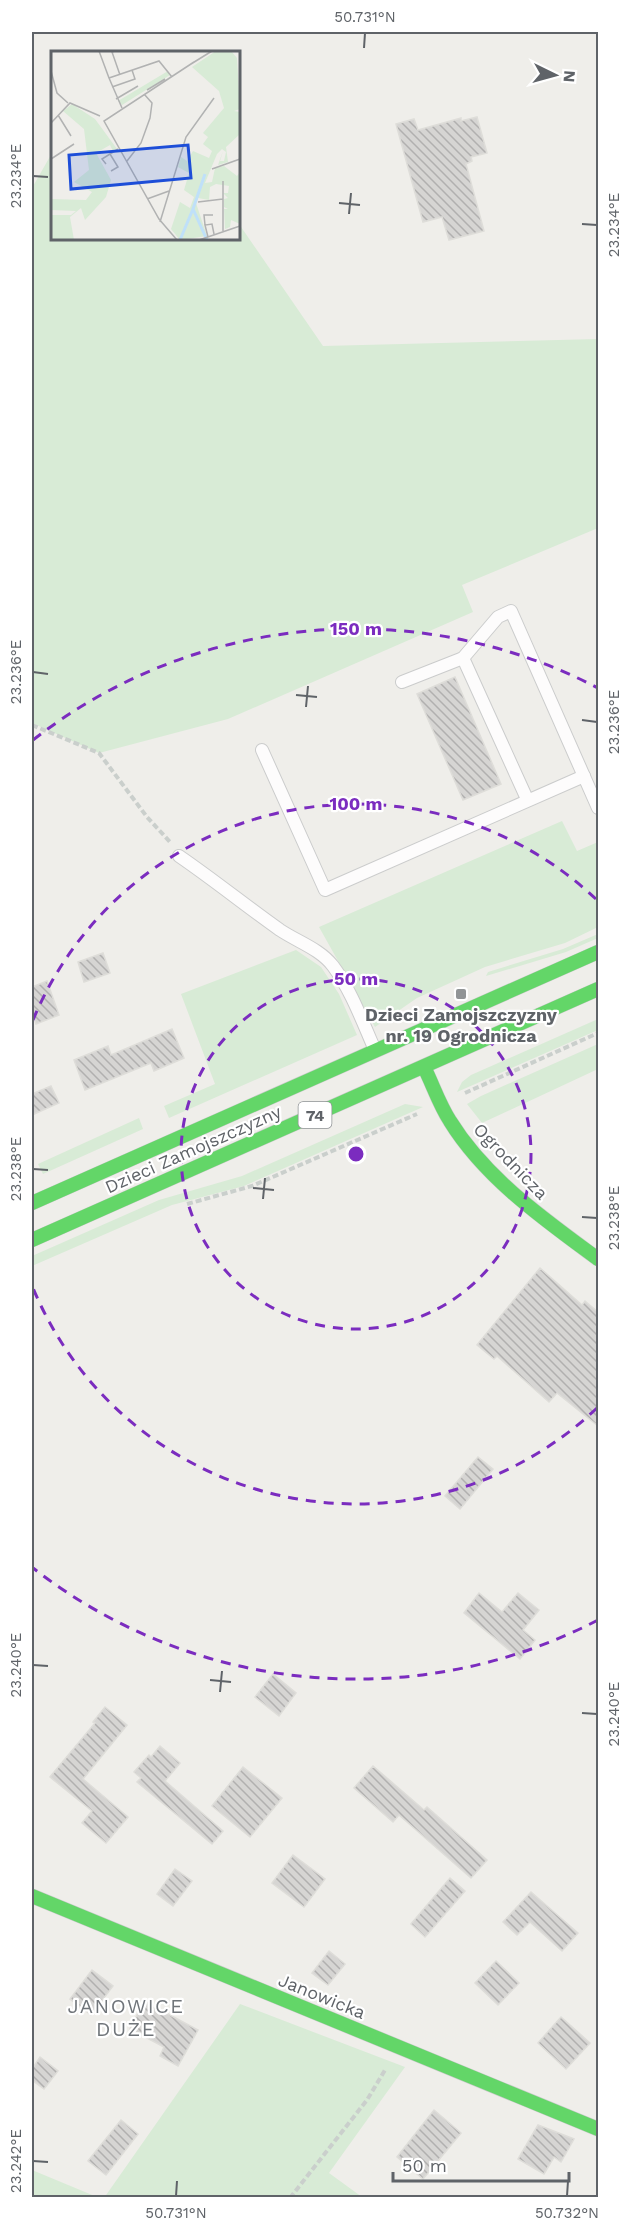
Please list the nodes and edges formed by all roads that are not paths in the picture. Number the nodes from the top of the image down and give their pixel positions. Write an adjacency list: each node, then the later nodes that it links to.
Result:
1 (463, 658): 2 (lane); 4 (lane); 5 (lane)
2 (402, 682)
3 (262, 750): 5 (lane)
4 (584, 776): 5 (lane); 6 (lane)
5 (527, 800)
6 (598, 808)
7 (180, 856): 10 (lane)
8 (598, 952): 10 (main road, Dzieci Zamojszczyzny / 74)
9 (598, 989): 11 (main road, Dzieci Zamojszczyzny / 74)
10 (375, 1051): 12 (main road, Dzieci Zamojszczyzny / 74)
11 (424, 1067): 13 (main road, Dzieci Zamojszczyzny / 74); 14 (main road, Ogrodnicza)
12 (32, 1203)
13 (32, 1240)
14 (598, 1259)
15 (32, 1896): 16 (main road, Janowicka)
16 (598, 2129)

